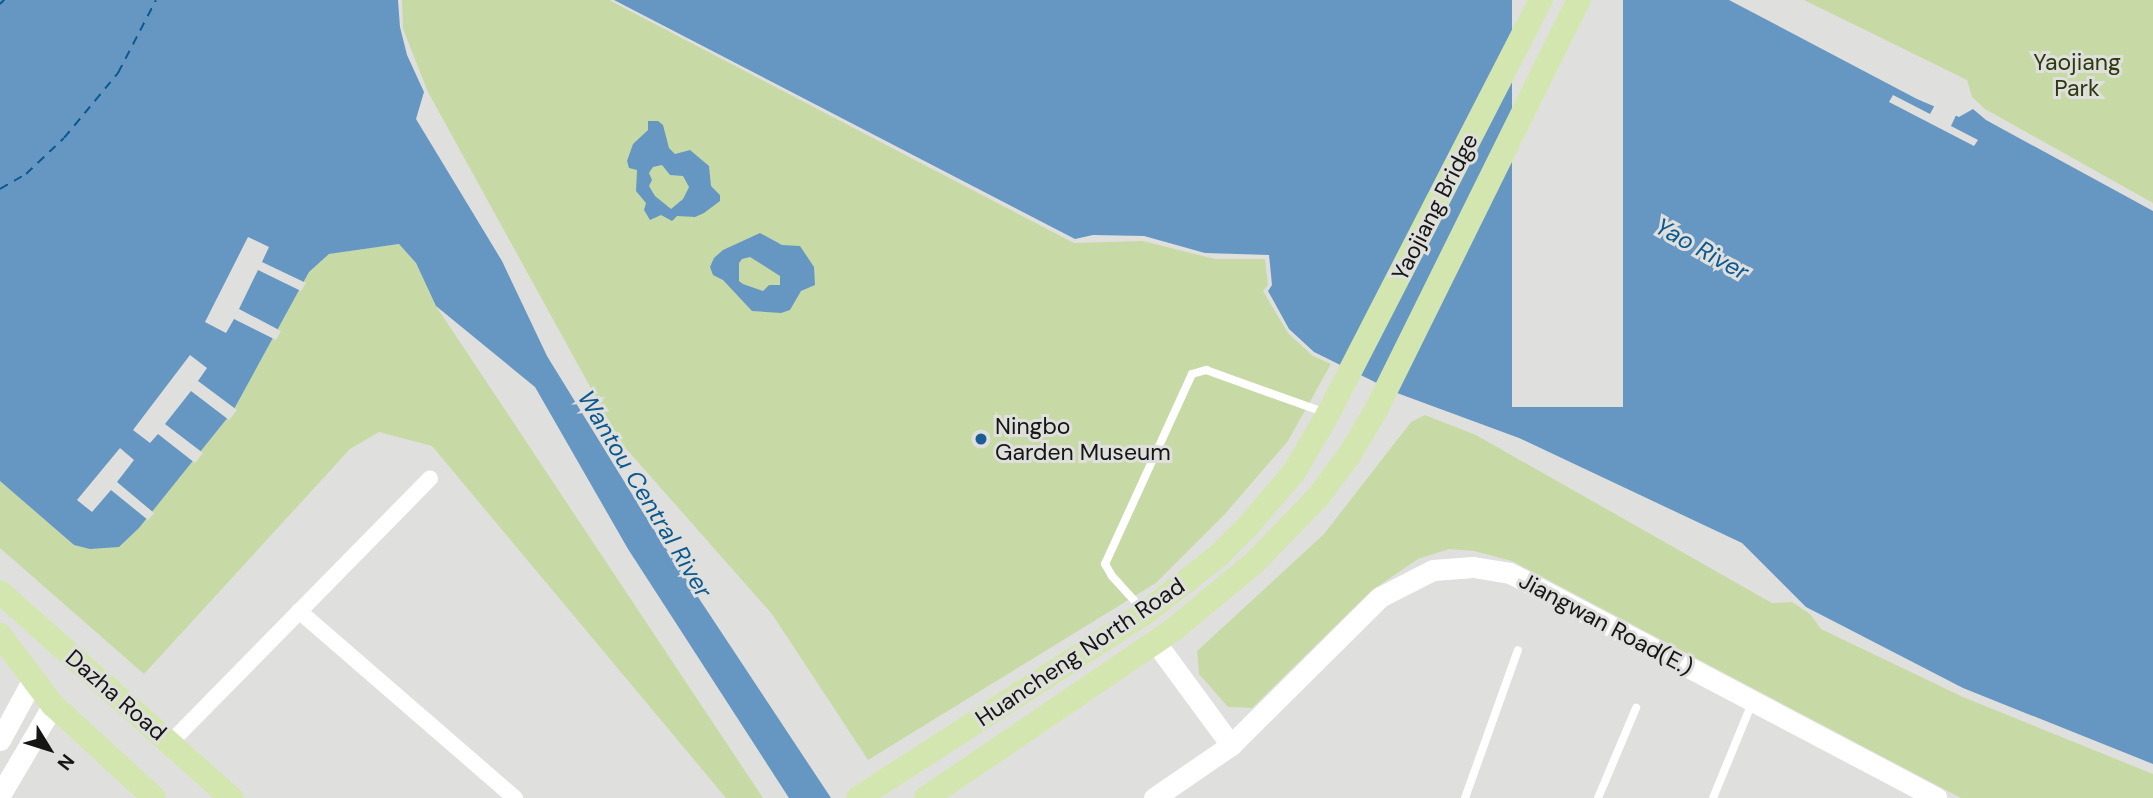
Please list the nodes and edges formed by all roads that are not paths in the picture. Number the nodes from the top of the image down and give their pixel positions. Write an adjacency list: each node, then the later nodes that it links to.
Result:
1 (1541, 0): 4 (main road, Yaojiang Bridge)
2 (1579, 0): 3 (main road, Yaojiang Bridge)
3 (1376, 410): 10 (main road, Huancheng North Road)
4 (1328, 414): 8 (main road, Huancheng North Road); 8 (lane)
5 (430, 478): 7 (street)
6 (0, 592): 17 (main road, Dazha Road)
7 (299, 611): 17 (street); 22 (street)
8 (1145, 613): 23 (main road, Huancheng North Road)
9 (0, 635): 12 (main road, Dazha Road)
10 (1156, 642): 18 (street); 24 (main road, Huancheng North Road)
11 (1518, 650): 26 (lane)
12 (33, 679): 14 (main road, Dazha Road); 16 (street)
13 (1754, 700): 18 (street, Jiangwan Road(E.)); 28 (lane); 29 (street, Jiangwan Road(E.))
14 (53, 705): 19 (street); 20 (main road, Dazha Road)
15 (1636, 708): 27 (lane)
16 (0, 740)
17 (170, 743): 21 (main road, Dazha Road)
18 (1231, 745): 25 (street, Jiangwan Road(E.))
19 (0, 795)
20 (154, 798)
21 (232, 798)
22 (515, 798)
23 (858, 798)
24 (926, 798)
25 (1154, 798)
26 (1465, 798)
27 (1598, 798)
28 (1713, 798)
29 (1936, 798)

